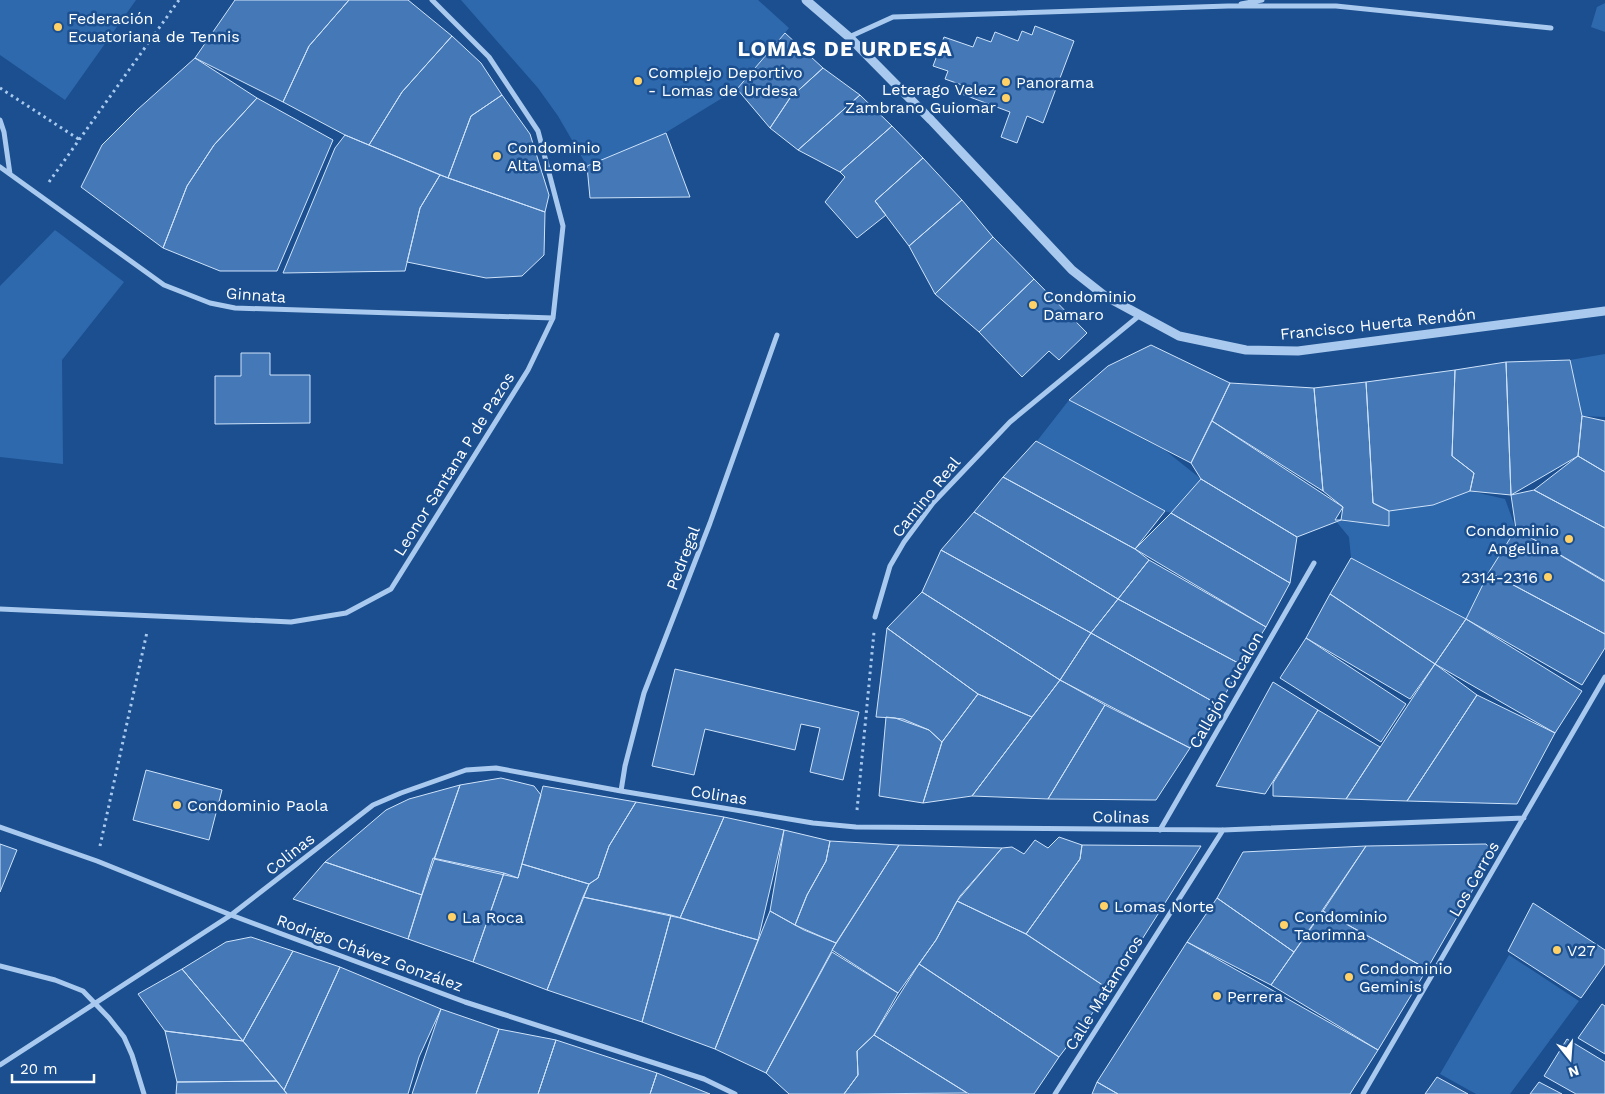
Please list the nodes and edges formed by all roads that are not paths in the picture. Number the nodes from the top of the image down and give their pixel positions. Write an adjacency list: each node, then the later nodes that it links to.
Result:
1 (432, 0): 12 (street, Leonor Santana P de Pazos)
2 (806, 0): 6 (street, Francisco Huerta Rendón)
3 (1262, 0): 4 (street)
4 (1228, 6): 5 (street); 6 (street)
5 (1551, 28)
6 (848, 37): 11 (street, Francisco Huerta Rendón)
7 (0, 120): 9 (street)
8 (0, 167): 9 (street, Ginnata)
9 (10, 174): 12 (street, Ginnata)
10 (1605, 311): 11 (street, Francisco Huerta Rendón)
11 (1140, 315): 16 (street, Camino Real)
12 (553, 318): 15 (street, Leonor Santana P de Pazos)
13 (777, 335): 18 (street, Pedregal)
14 (1314, 563): 21 (street, Callejón Cucalon)
15 (0, 609)
16 (876, 617)
17 (1605, 677): 19 (street, Los Cerros)
18 (621, 791): 21 (street, Colinas); 23 (street, Colinas)
19 (1524, 818): 22 (street, Colinas); 30 (street, Los Cerros)
20 (0, 827): 23 (street, Rodrigo Chávez González)
21 (1160, 830): 22 (street, Colinas)
22 (1223, 830): 29 (street, Calle Matamoros)
23 (231, 915): 25 (street, Colinas); 28 (street, Rodrigo Chávez González)
24 (0, 966): 25 (street)
25 (96, 1003): 26 (street, Colinas); 27 (street)
26 (0, 1065)
27 (144, 1094)
28 (735, 1094)
29 (1055, 1094)
30 (1363, 1094)

